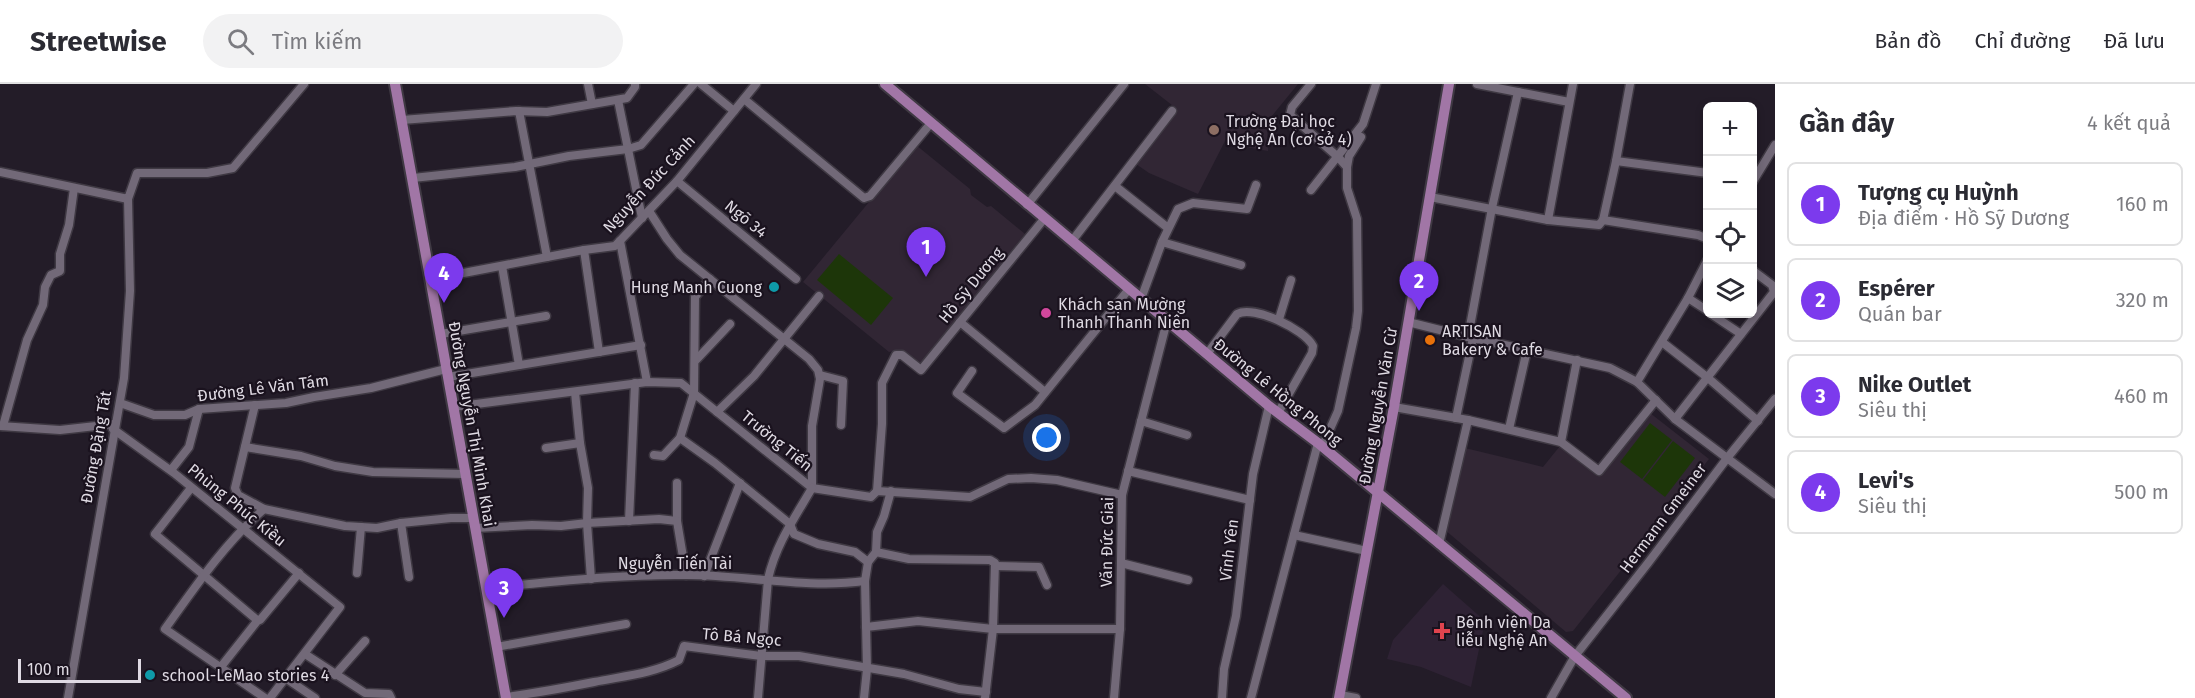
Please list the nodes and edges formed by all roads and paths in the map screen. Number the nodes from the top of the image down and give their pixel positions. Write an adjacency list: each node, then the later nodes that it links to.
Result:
1 (304, 84): 43 (street)
2 (395, 84): 24 (main road, Đường Nguyễn Thị Minh Khai)
3 (588, 84): 20 (street)
4 (635, 84): 18 (street)
5 (694, 84): 28 (street)
6 (701, 84): 22 (street)
7 (756, 84): 17 (street, Nguyễn Đức Cảnh)
8 (885, 84): 25 (main road, Đường Lê Hồng Phong)
9 (1124, 84): 44 (street)
10 (1311, 84): 29 (street)
11 (1376, 84): 29 (street)
12 (1449, 84): 42 (main road, Đường Nguyễn Văn Cừ)
13 (1477, 84): 16 (street)
14 (1573, 84): 19 (street)
15 (1630, 84): 30 (street)
16 (1518, 92): 19 (street); 45 (street)
17 (744, 99): 22 (street, Nguyễn Đức Cảnh); 25 (street)
18 (618, 100): 20 (street); 28 (street)
19 (1569, 102): 48 (street)
20 (592, 104): 21 (street)
21 (519, 111): 24 (street); 31 (street)
22 (734, 111): 37 (street, Nguyễn Đức Cảnh)
23 (1172, 111): 39 (street)
24 (402, 120): 36 (main road, Đường Nguyễn Thị Minh Khai)
25 (931, 123): 44 (main road, Đường Lê Hồng Phong)
26 (1361, 137): 32 (street)
27 (1775, 144): 35 (street)
28 (628, 149): 31 (street); 46 (street)
29 (1338, 157): 32 (street); 41 (street)
30 (1616, 161): 34 (street); 49 (street)
31 (530, 164): 36 (street); 56 (street)
32 (1347, 167): 123 (street)
33 (0, 172): 40 (street)
34 (1703, 172)
35 (1757, 175)
36 (413, 178): 61 (main road, Đường Nguyễn Thị Minh Khai)
37 (677, 181): 46 (street, Nguyễn Đức Cảnh); 63 (street, Ngõ 34)
38 (1256, 185): 50 (street)
39 (1115, 186): 50 (street); 53 (street)
40 (74, 188): 43 (street); 116 (street)
41 (1311, 190)
42 (1430, 198): 45 (street); 77 (main road, Đường Nguyễn Văn Cừ)
43 (128, 200): 103 (street, Đường Đặng Tất)
44 (1027, 205): 47 (main road, Đường Lê Hồng Phong)
45 (1492, 208): 48 (street); 82 (street)
46 (645, 215): 52 (street, Nguyễn Đức Cảnh); 62 (street)
47 (1044, 219): 53 (main road, Đường Lê Hồng Phong); 76 (street, Hồ Sỹ Dương)
48 (1548, 220): 49 (street)
49 (1603, 220): 51 (street)
50 (1168, 228): 54 (street)
51 (1703, 237)
52 (620, 241): 55 (street, Nguyễn Đức Cảnh); 84 (street)
53 (1072, 241): 65 (main road, Đường Lê Hồng Phong)
54 (1162, 242): 58 (street); 69 (street)
55 (584, 250): 56 (street, Nguyễn Đức Cảnh); 86 (street)
56 (547, 257): 59 (street, Nguyễn Đức Cảnh)
57 (1705, 264): 68 (street)
58 (1241, 265)
59 (502, 266): 61 (street, Nguyễn Đức Cảnh); 74 (street)
60 (1757, 274): 66 (street)
61 (432, 279): 79 (main road, Đường Nguyễn Thị Minh Khai)
62 (710, 279): 81 (street); 88 (street)
63 (796, 279)
64 (1291, 280): 73 (street)
65 (1129, 289): 69 (main road, Đường Lê Hồng Phong); 99 (street)
66 (1775, 291): 80 (street)
67 (819, 296): 81 (street)
68 (1688, 298): 70 (street); 83 (street)
69 (1141, 299): 75 (main road, Đường Lê Hồng Phong)
70 (1703, 308)
71 (546, 316): 74 (street)
72 (1718, 318): 80 (street)
73 (1279, 319): 87 (street); 108 (street, Vĩnh Yên)
74 (511, 321): 79 (street); 90 (street)
75 (1167, 321): 87 (main road, Đường Lê Hồng Phong); 113 (street, Văn Đức Giai)
76 (960, 322): 99 (street); 135 (street, Hồ Sỹ Dương)
77 (1408, 322): 82 (street); 106 (main road, Đường Nguyễn Văn Cừ)
78 (730, 324): 88 (street)
79 (441, 334): 92 (main road, Đường Nguyễn Thị Minh Khai)
80 (1741, 334): 94 (street)
81 (784, 338): 93 (street); 109 (street)
82 (1470, 338): 85 (street); 110 (street)
83 (1662, 342): 94 (street); 96 (street)
84 (641, 345): 86 (street, Đường Lê Văn Tám); 95 (street)
85 (1527, 350): 89 (street); 118 (street)
86 (599, 352): 90 (street, Đường Lê Văn Tám)
87 (1207, 354): 108 (main road, Đường Lê Hồng Phong)
88 (696, 360): 100 (street)
89 (1577, 360): 96 (street); 121 (street)
90 (519, 365): 92 (street, Đường Lê Văn Tám)
91 (972, 371): 99 (street)
92 (447, 373): 104 (street, Đường Lê Văn Tám); 105 (main road, Đường Nguyễn Thị Minh Khai)
93 (820, 375): 115 (street); 134 (street)
94 (1708, 378): 111 (street); 114 (street)
95 (647, 382): 97 (street, Trường Tiến); 100 (street, Trường Tiến)
96 (1637, 382): 102 (street)
97 (635, 383): 98 (street, Trường Tiến); 142 (street)
98 (575, 392): 105 (street, Trường Tiến); 122 (street)
99 (1046, 392)
100 (694, 393): 109 (street, Trường Tiến); 120 (street)
101 (1775, 399): 114 (street, Hermann Gmeiner)
102 (1656, 400): 111 (street); 121 (street)
103 (120, 404): 107 (street, Đường Lê Văn Tám); 117 (street, Đường Đặng Tất)
104 (255, 405): 107 (street, Đường Lê Văn Tám); 124 (street)
105 (453, 407): 130 (main road, Đường Nguyễn Thị Minh Khai)
106 (1394, 407): 110 (street); 137 (main road, Đường Nguyễn Văn Cừ)
107 (199, 409): 128 (street)
108 (1274, 410): 123 (main road, Đường Lê Hồng Phong); 140 (street, Vĩnh Yên)
109 (717, 412): 134 (street, Trường Tiến)
110 (1456, 418): 112 (street)
111 (1676, 419): 127 (street)
112 (1468, 420): 118 (street); 151 (street)
113 (1141, 421): 119 (street); 129 (street, Văn Đức Giai)
114 (1758, 421): 127 (street, Hermann Gmeiner)
115 (842, 424)
116 (2, 426): 117 (street)
117 (114, 427): 128 (street, Phùng Phúc Kiều); 186 (street, Đường Đặng Tất)
118 (1509, 429): 121 (street)
119 (1188, 435)
120 (680, 438): 126 (street); 132 (street)
121 (1561, 442)
122 (580, 443): 125 (street); 146 (street)
123 (1320, 445): 137 (main road, Đường Lê Hồng Phong); 150 (street)
124 (245, 447): 130 (street); 141 (street)
125 (546, 448)
126 (654, 455)
127 (1728, 457): 138 (street); 178 (street, Hermann Gmeiner)
128 (171, 470): 133 (street, Phùng Phúc Kiều)
129 (1128, 471): 139 (street, Văn Đức Giai); 140 (street)
130 (465, 474): 145 (main road, Đường Nguyễn Thị Minh Khai)
131 (677, 483): 143 (street)
132 (740, 483): 147 (street); 161 (street)
133 (190, 488): 149 (street, Phùng Phúc Kiều); 159 (street)
134 (812, 488): 135 (street, Trường Tiến); 147 (street)
135 (877, 491): 136 (street, Trường Tiến)
136 (891, 492): 139 (street, Trường Tiến); 152 (street)
137 (1377, 494): 151 (main road, Đường Lê Hồng Phong); 153 (main road, Đường Nguyễn Văn Cừ)
138 (1775, 494)
139 (1122, 495): 155 (street, Văn Đức Giai)
140 (1250, 500): 194 (street, Vĩnh Yên)
141 (264, 509): 148 (street); 149 (street)
142 (629, 521): 143 (street); 146 (street)
143 (677, 521): 160 (street)
144 (401, 523): 145 (street); 148 (street); 162 (street)
145 (475, 523): 146 (street); 168 (main road, Đường Nguyễn Thị Minh Khai)
146 (586, 523): 163 (street)
147 (790, 524): 154 (street); 164 (street)
148 (361, 527): 158 (street)
149 (242, 528): 157 (street, Phùng Phúc Kiều); 159 (street)
150 (1294, 535): 153 (street); 195 (street)
151 (1439, 544): 178 (main road, Đường Lê Hồng Phong)
152 (876, 552): 154 (street); 156 (street)
153 (1366, 552): 184 (main road, Đường Nguyễn Văn Cừ)
154 (868, 562): 165 (street)
155 (1121, 563): 166 (street); 172 (street, Văn Đức Giai)
156 (996, 566): 167 (street); 173 (street)
157 (299, 573): 169 (street); 176 (street, Phùng Phúc Kiều)
158 (357, 573)
159 (204, 575): 169 (street); 179 (street)
160 (686, 575): 161 (street, Nguyễn Tiến Tài); 163 (street, Nguyễn Tiến Tài)
161 (704, 576): 164 (street, Nguyễn Tiến Tài)
162 (409, 577)
163 (591, 579): 168 (street, Nguyễn Tiến Tài)
164 (768, 579): 165 (street, Nguyễn Tiến Tài); 177 (street)
165 (865, 580): 171 (street)
166 (1188, 580)
167 (1047, 585)
168 (487, 588): 175 (main road, Đường Nguyễn Thị Minh Khai)
169 (258, 620): 179 (street)
170 (626, 624): 175 (street)
171 (866, 627): 173 (street); 180 (street)
172 (1120, 628): 173 (street); 185 (street, Văn Đức Giai)
173 (993, 629): 183 (street)
174 (365, 641): 181 (street)
175 (496, 647): 191 (main road, Đường Nguyễn Thị Minh Khai)
176 (305, 654): 181 (street); 182 (street)
177 (760, 656): 180 (street, Tô Bá Ngọc); 191 (street, Tô Bá Ngọc); 192 (street)
178 (1575, 656): 197 (street, Hermann Gmeiner); 198 (main road, Đường Lê Hồng Phong)
179 (220, 668): 187 (street)
180 (867, 669): 183 (street, Tô Bá Ngọc); 193 (street)
181 (335, 675): 190 (street)
182 (284, 677): 188 (street); 189 (street)
183 (986, 695)
184 (1340, 696): 196 (street)
185 (1117, 697)
186 (68, 698)
187 (265, 698)
188 (270, 698)
189 (315, 698)
190 (392, 698)
191 (506, 698)
192 (758, 698)
193 (864, 698)
194 (1222, 698)
195 (1251, 698)
196 (1356, 698)
197 (1551, 698)
198 (1626, 698)

